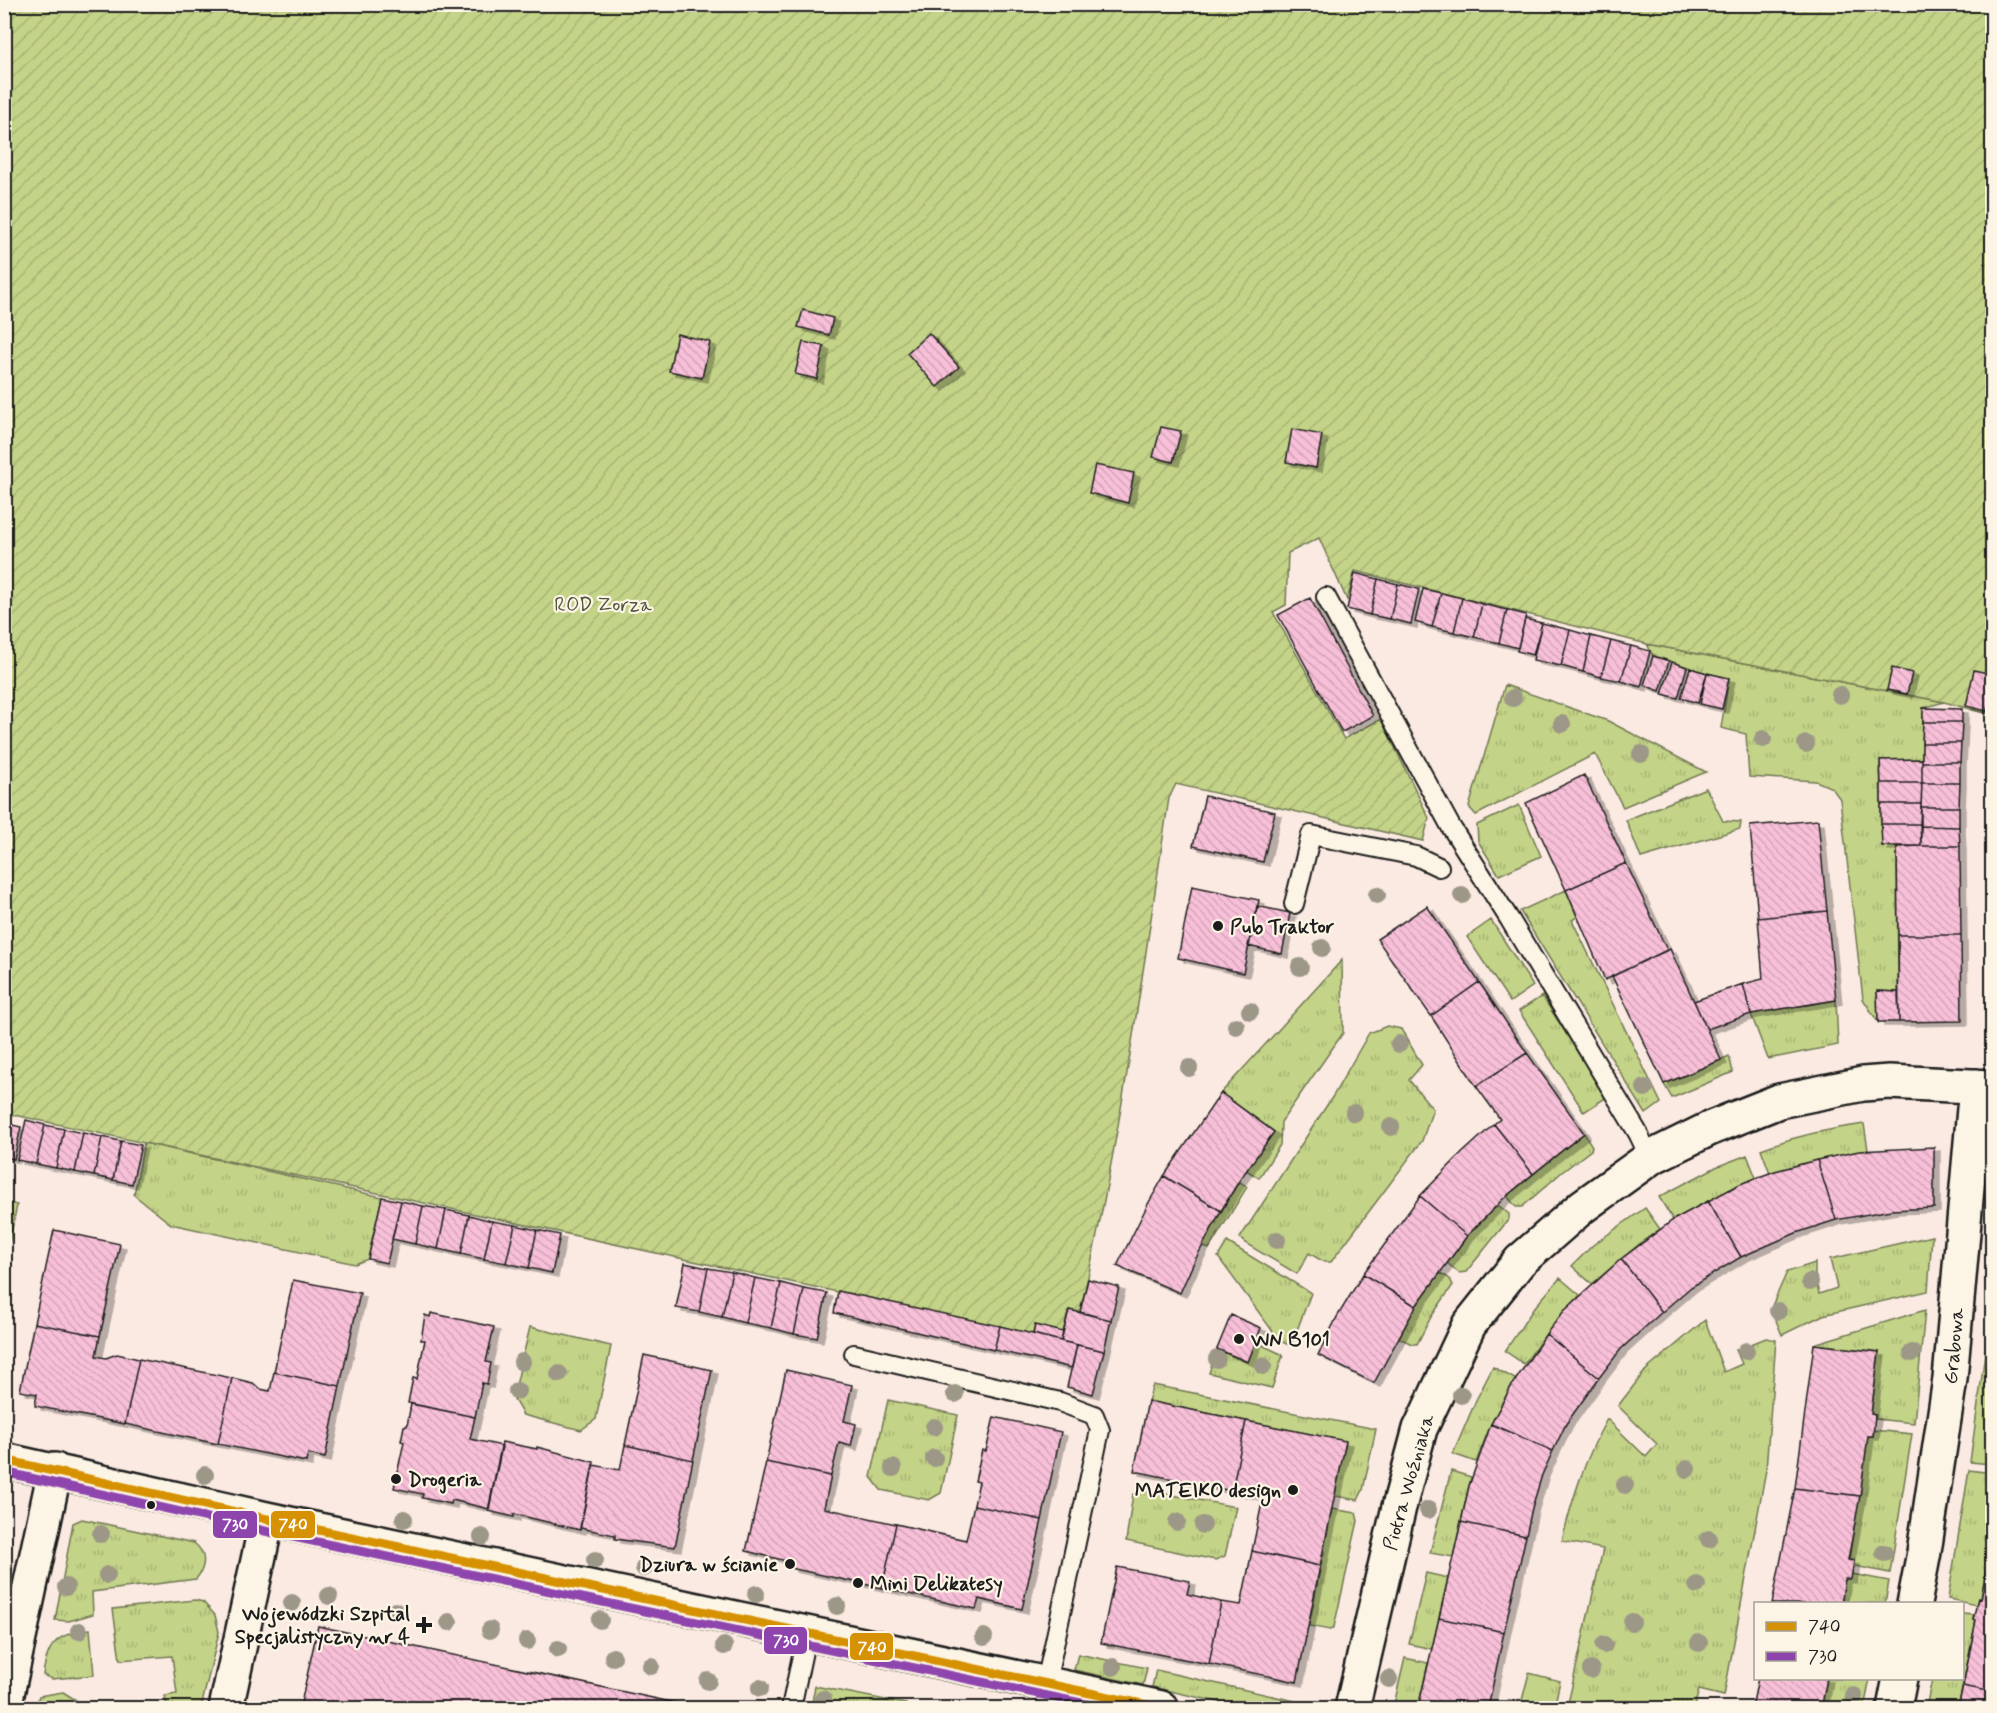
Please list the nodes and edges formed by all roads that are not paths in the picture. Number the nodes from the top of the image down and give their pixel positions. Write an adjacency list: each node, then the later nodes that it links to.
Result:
1 (1326, 597): 5 (lane)
2 (1438, 867): 3 (lane)
3 (1294, 904)
4 (1984, 1086): 5 (street, Piotra Woźniaka); 10 (street, Grabowa)
5 (1650, 1158): 18 (street, Piotra Woźniaka)
6 (854, 1354): 13 (lane)
7 (4, 1460): 8 (street)
8 (55, 1470): 9 (street); 14 (street)
9 (267, 1519): 11 (street); 15 (street)
10 (1914, 1602)
11 (807, 1632): 13 (street); 16 (lane)
12 (1900, 1680): 19 (street)
13 (1047, 1683): 17 (street)
14 (4, 1708)
15 (226, 1708)
16 (791, 1708)
17 (1161, 1708)
18 (1352, 1708)
19 (1894, 1708)

